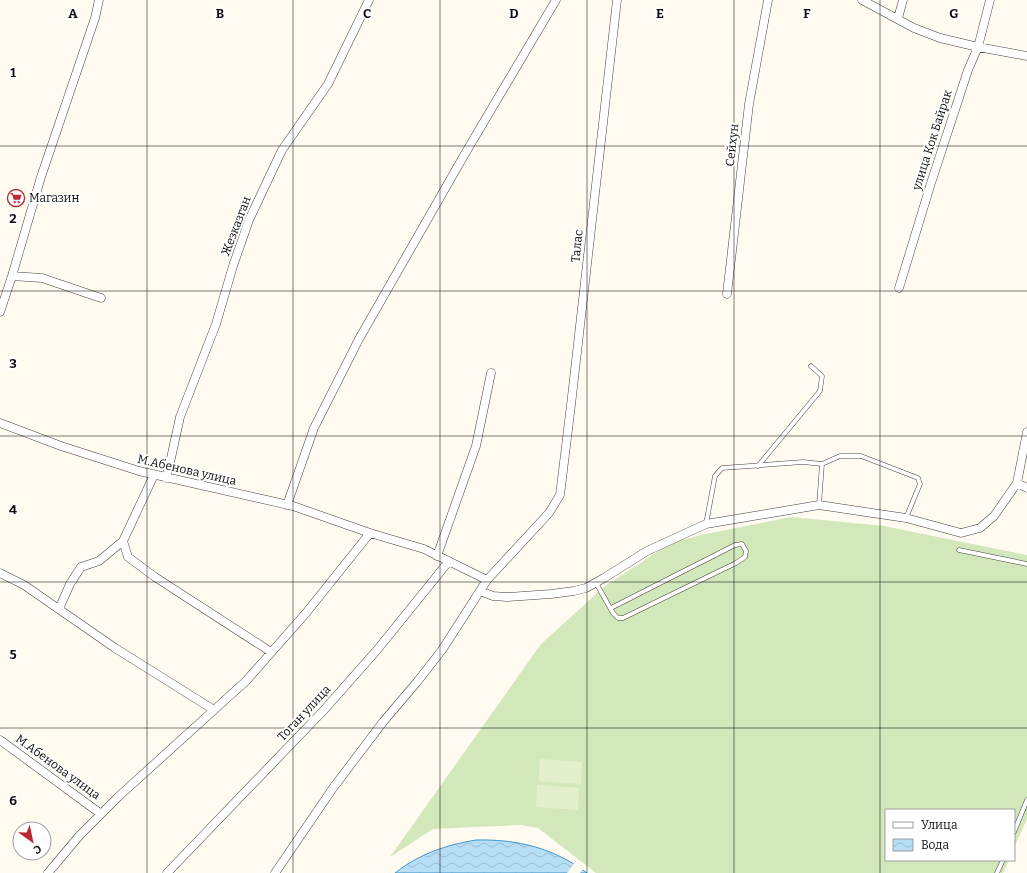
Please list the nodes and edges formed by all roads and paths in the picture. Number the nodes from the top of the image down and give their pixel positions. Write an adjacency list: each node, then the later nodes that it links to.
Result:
1 (99, 0): 12 (street)
2 (369, 0): 24 (street, Жезказган)
3 (556, 0): 27 (street)
4 (617, 0): 38 (street, Талас)
5 (768, 0): 14 (street, Сейхун)
6 (862, 0): 9 (street)
7 (903, 0): 9 (street)
8 (990, 0): 10 (street, улица Кок Байрак)
9 (898, 18): 10 (street)
10 (978, 47): 11 (street); 13 (street, улица Кок Байрак)
11 (1027, 56)
12 (12, 276): 15 (street); 16 (street)
13 (898, 288)
14 (727, 294)
15 (101, 298)
16 (0, 312)
17 (811, 366): 22 (lane)
18 (491, 373): 34 (street)
19 (0, 423): 23 (street, М.Абенова улица)
20 (1027, 432): 25 (street)
21 (822, 464): 22 (lane); 28 (lane); 29 (lane)
22 (758, 466): 30 (lane)
23 (154, 475): 24 (street, М.Абенова улица); 32 (street)
24 (166, 478): 27 (street, М.Абенова улица)
25 (1016, 483): 26 (street); 29 (street)
26 (1027, 488)
27 (286, 505): 31 (street, М.Абенова улица)
28 (819, 505): 29 (street); 30 (street)
29 (906, 518)
30 (706, 524): 39 (street)
31 (370, 533): 34 (street, М.Абенова улица); 43 (street, М.Абенова улица)
32 (123, 541): 42 (street); 43 (street)
33 (959, 550): 36 (lane)
34 (437, 556): 35 (street, М.Абенова улица)
35 (449, 561): 38 (street, М.Абенова улица); 51 (street, Тоган улица)
36 (1027, 564)
37 (0, 573): 42 (street)
38 (487, 580): 40 (street)
39 (596, 583): 40 (street); 41 (lane)
40 (480, 591): 52 (street)
41 (611, 608): 41 (lane)
42 (59, 609): 44 (street)
43 (271, 652): 44 (street, М.Абенова улица)
44 (214, 710): 47 (street, М.Абенова улица)
45 (0, 740): 47 (street, М.Абенова улица)
46 (1027, 800): 48 (lane)
47 (101, 814): 50 (street, М.Абенова улица)
48 (1015, 830)
49 (1003, 861): 53 (lane)
50 (48, 873)
51 (168, 873)
52 (275, 873)
53 (998, 873)

